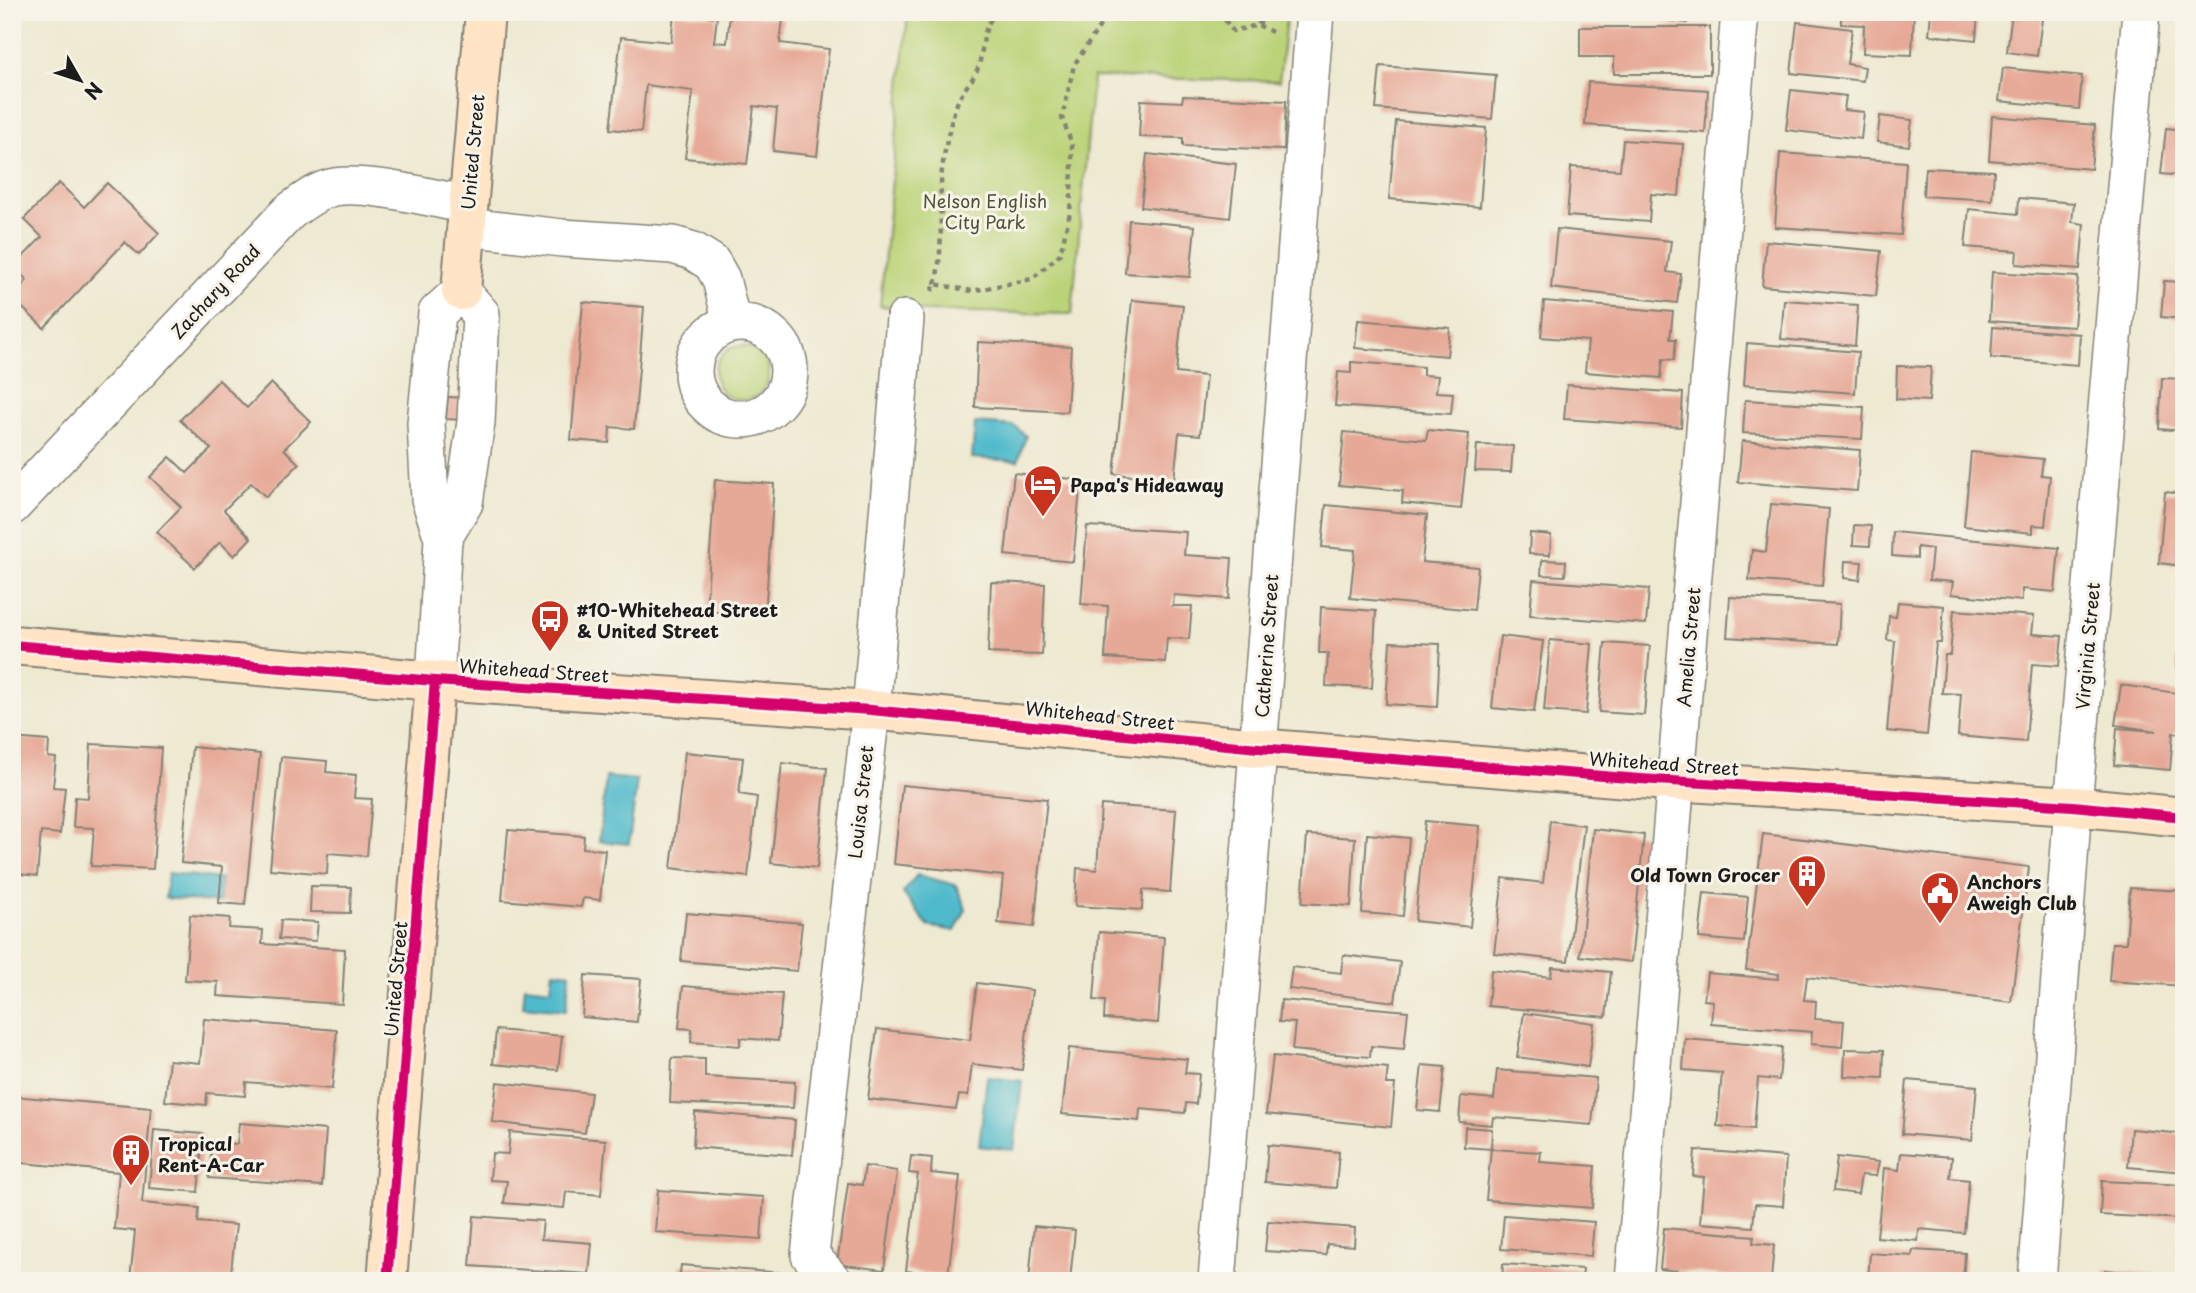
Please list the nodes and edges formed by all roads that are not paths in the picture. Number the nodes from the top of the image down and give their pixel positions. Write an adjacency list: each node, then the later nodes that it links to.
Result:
1 (485, 12): 5 (street, United Street)
2 (1315, 12): 14 (street, Catherine Street)
3 (1740, 12): 15 (street, Amelia Street)
4 (2141, 12): 16 (street, Virginia Street)
5 (467, 216): 6 (street, United Street); 8 (street, Zachary Road); 9 (street, Zachary Road)
6 (461, 291): 10 (street, United Street); 10 (street, United Street)
7 (916, 310): 13 (street, Louisa Street)
8 (732, 323)
9 (12, 506)
10 (443, 538): 12 (street, United Street)
11 (12, 645): 12 (street, Whitehead Street)
12 (435, 681): 13 (street, Whitehead Street); 19 (street, United Street)
13 (871, 710): 14 (street, Whitehead Street); 18 (street, Louisa Street)
14 (1258, 748): 15 (street, Whitehead Street); 20 (street, Catherine Street)
15 (1676, 782): 16 (street, Whitehead Street); 21 (street, Amelia Street)
16 (2073, 806): 17 (street, Whitehead Street); 22 (street, Virginia Street)
17 (2184, 817)
18 (830, 1279)
19 (387, 1281)
20 (1217, 1281)
21 (1634, 1281)
22 (2037, 1281)

